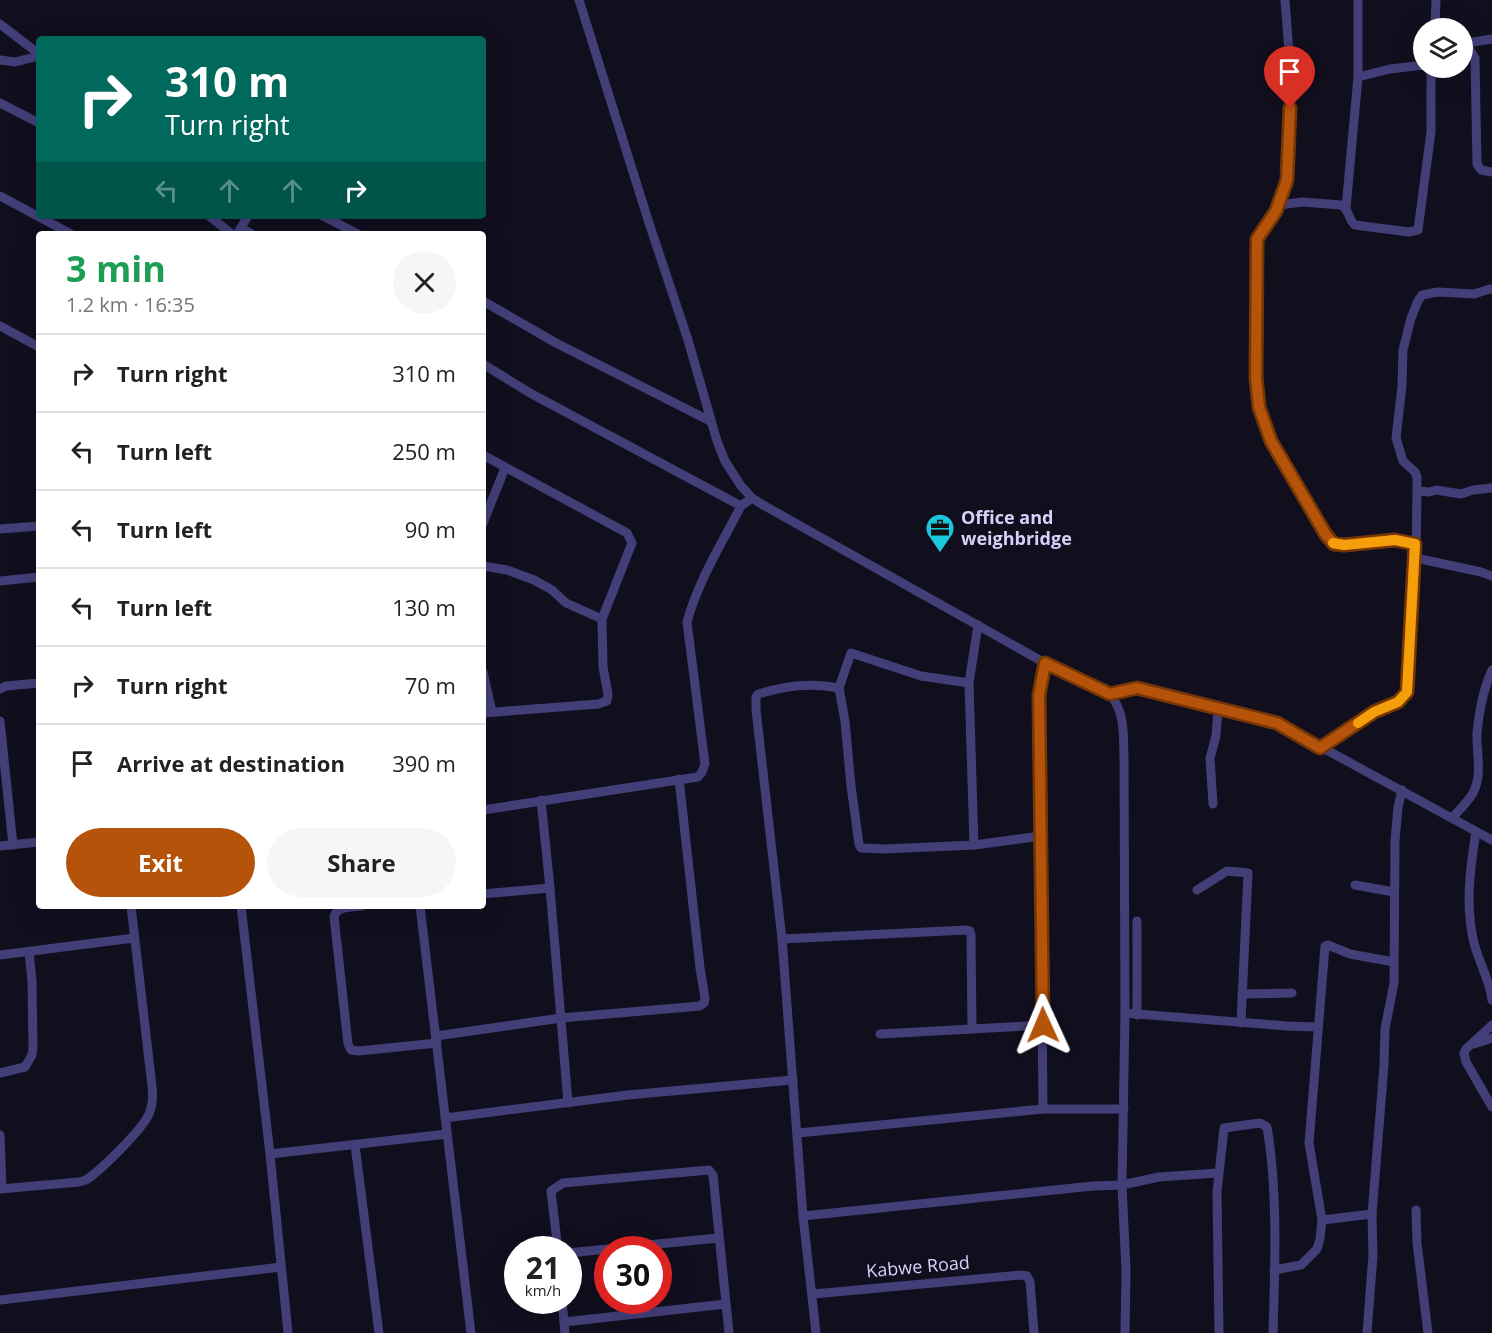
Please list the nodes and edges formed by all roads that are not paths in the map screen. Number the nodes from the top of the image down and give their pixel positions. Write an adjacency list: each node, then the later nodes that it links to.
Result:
1 (579, 0): 34 (street)
2 (1285, 0): 20 (street)
3 (1359, 0): 14 (street)
4 (1436, 0): 5 (street)
5 (1435, 18)
6 (0, 24): 9 (street)
7 (1492, 39): 8 (street)
8 (1473, 43)
9 (36, 53)
10 (36, 56): 12 (street)
11 (1473, 56): 18 (street)
12 (0, 60)
13 (1413, 66): 14 (street)
14 (1358, 77): 21 (street)
15 (1431, 78): 21 (street)
16 (0, 103): 17 (street)
17 (36, 121)
18 (1492, 172)
19 (0, 196): 22 (street)
20 (1278, 205): 21 (street); 44 (street)
21 (1346, 208)
22 (36, 215)
23 (43, 219): 26 (street)
24 (213, 219): 27 (street)
25 (330, 219): 28 (street)
26 (65, 231)
27 (228, 231)
28 (352, 231)
29 (1490, 289): 38 (street)
30 (486, 304): 34 (street)
31 (0, 326): 32 (street)
32 (36, 345)
33 (486, 366): 40 (street)
34 (710, 421): 39 (street)
35 (486, 457): 36 (street)
36 (505, 468): 41 (street); 50 (street)
37 (1492, 488): 38 (street)
38 (1417, 491): 44 (street)
39 (752, 498): 40 (street); 51 (street)
40 (741, 506): 64 (street)
41 (486, 516)
42 (36, 526): 43 (street)
43 (0, 530)
44 (1415, 544): 45 (street)
45 (1416, 558): 47 (street); 63 (street)
46 (486, 566): 50 (street)
47 (1492, 576)
48 (36, 577): 49 (street)
49 (0, 581)
50 (602, 619): 61 (street)
51 (978, 625): 52 (street); 55 (street)
52 (1045, 663): 58 (street); 71 (street)
53 (1492, 672): 69 (street)
54 (36, 683): 57 (street)
55 (969, 683): 56 (street); 74 (street)
56 (839, 688): 74 (street); 88 (street)
57 (0, 689)
58 (1110, 694): 60 (street); 90 (street)
59 (486, 697): 61 (street)
60 (1218, 709): 63 (street); 67 (street)
61 (488, 713)
62 (0, 721): 75 (street)
63 (1320, 748): 65 (street)
64 (679, 779): 66 (street); 99 (street)
65 (1402, 790): 69 (street); 80 (street)
66 (541, 800): 68 (street); 78 (street)
67 (1213, 804)
68 (486, 809)
69 (1452, 818): 70 (street)
70 (1476, 832): 72 (street); 96 (street)
71 (1041, 836): 74 (street); 101 (street)
72 (1492, 840)
73 (36, 842): 75 (street)
74 (974, 844)
75 (13, 845): 76 (street)
76 (0, 846)
77 (1355, 885): 80 (street)
78 (550, 888): 81 (street); 99 (street)
79 (1197, 890): 95 (street)
80 (1394, 892): 93 (street)
81 (486, 894)
82 (131, 909): 87 (street)
83 (241, 909): 120 (street)
84 (340, 909): 107 (street)
85 (420, 909): 107 (street)
86 (1137, 921): 89 (street)
87 (134, 938): 91 (street); 123 (street)
88 (782, 939): 104 (street); 110 (street)
89 (1138, 945): 90 (street); 98 (street)
90 (1124, 946): 97 (street)
91 (29, 952): 92 (street); 109 (street)
92 (0, 955)
93 (1394, 962): 103 (street); 125 (street)
94 (1292, 993): 95 (street)
95 (1242, 994): 100 (street)
96 (1492, 1000)
97 (1125, 1013): 98 (street); 114 (street)
98 (1137, 1015): 100 (street)
99 (561, 1018): 107 (street); 111 (street)
100 (1241, 1023): 103 (street)
101 (1043, 1025): 104 (street); 113 (street)
102 (1492, 1025): 108 (street)
103 (1318, 1027): 127 (street)
104 (972, 1029): 105 (street)
105 (880, 1034)
106 (1492, 1038): 108 (street)
107 (436, 1040): 115 (street)
108 (1472, 1045): 112 (street)
109 (0, 1073)
110 (793, 1080): 111 (street); 116 (street)
111 (568, 1103): 115 (street)
112 (1492, 1107)
113 (1043, 1109): 114 (street); 116 (street)
114 (1124, 1109): 122 (street)
115 (445, 1118): 117 (street)
116 (798, 1133): 126 (street)
117 (447, 1134): 119 (street); 140 (street)
118 (0, 1135): 123 (street)
119 (355, 1145): 120 (street); 139 (street)
120 (270, 1154): 131 (street)
121 (1218, 1173): 122 (street); 132 (street); 146 (street)
122 (1122, 1185): 126 (street); 145 (street)
123 (1, 1189)
124 (1416, 1210): 149 (street)
125 (1372, 1214): 127 (street); 148 (street)
126 (803, 1216): 133 (street)
127 (1322, 1220): 132 (street)
128 (556, 1236): 129 (street)
129 (718, 1238): 130 (street); 135 (street)
130 (582, 1252)
131 (281, 1267): 134 (street); 138 (street)
132 (1274, 1270): 147 (street)
133 (813, 1294): 143 (street); 144 (street, Kabwe Road)
134 (0, 1300)
135 (726, 1304): 137 (street); 142 (street)
136 (563, 1314): 137 (street)
137 (564, 1322): 141 (street)
138 (288, 1333)
139 (379, 1333)
140 (471, 1333)
141 (565, 1333)
142 (729, 1333)
143 (816, 1333)
144 (1034, 1333)
145 (1125, 1333)
146 (1219, 1333)
147 (1273, 1333)
148 (1367, 1333)
149 (1428, 1333)

